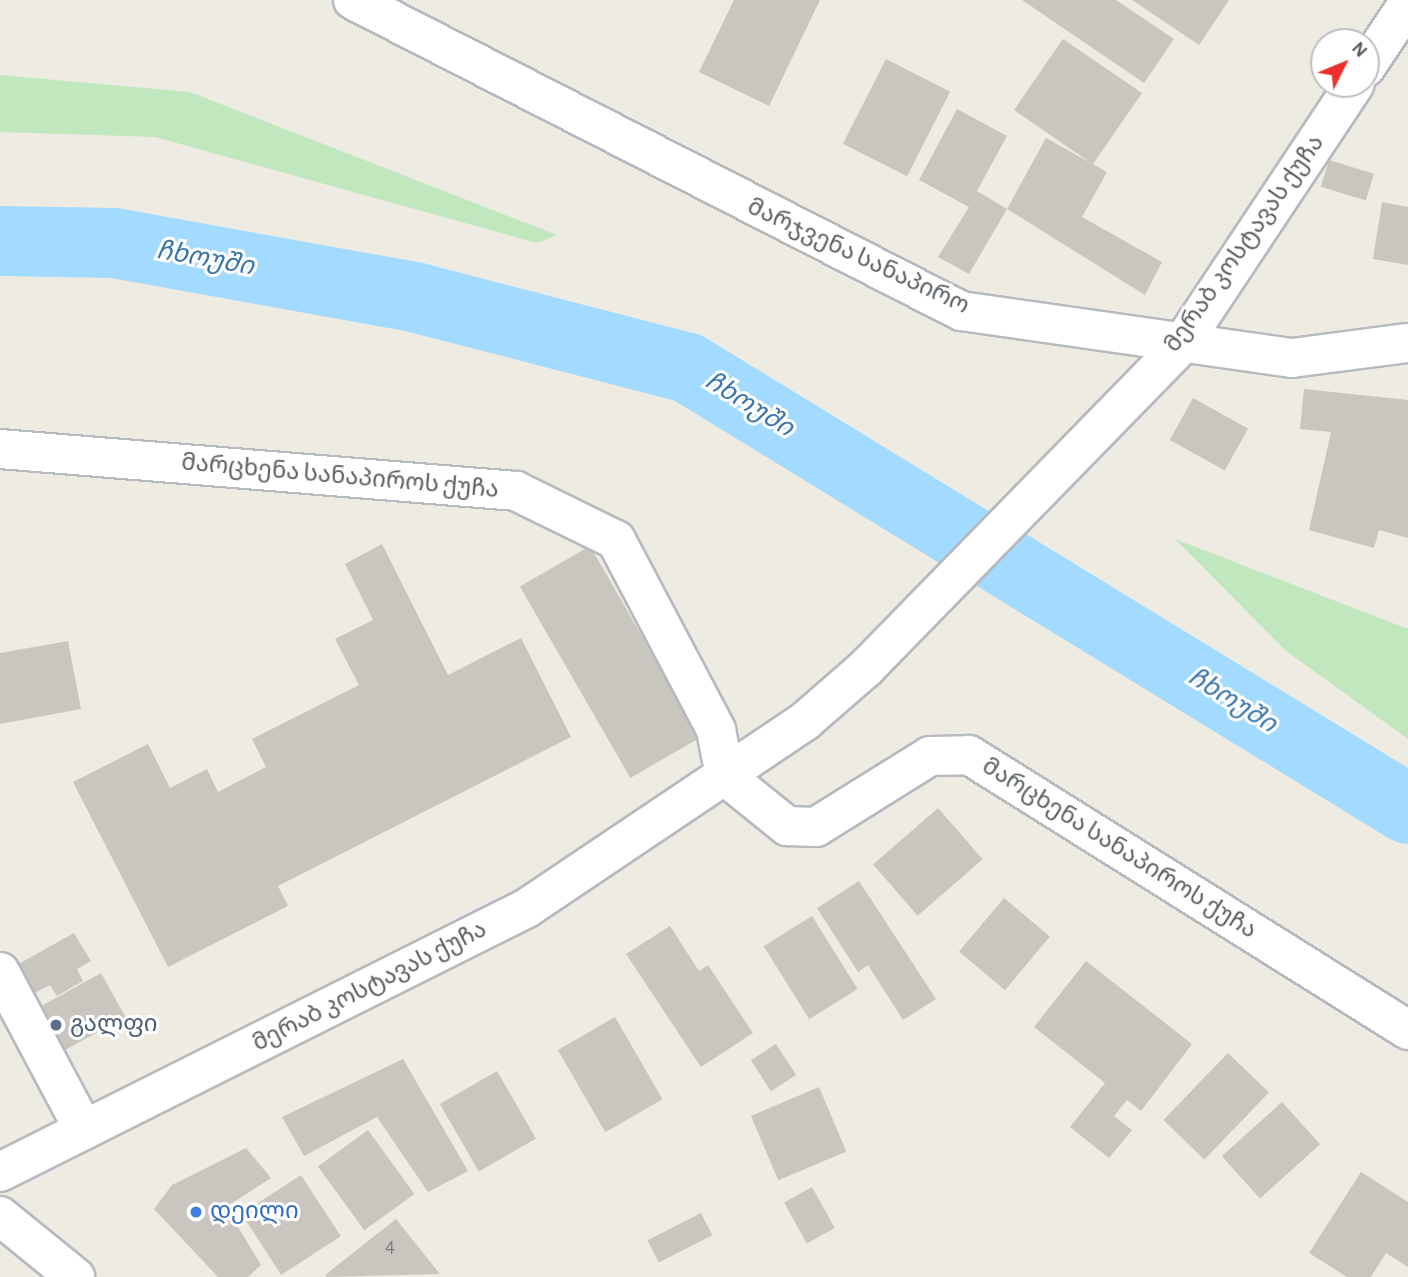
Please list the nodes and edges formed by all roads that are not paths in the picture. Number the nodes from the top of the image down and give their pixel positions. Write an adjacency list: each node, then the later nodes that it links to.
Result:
1 (353, 0): 6 (street, მარჯვენა სანაპირო)
2 (1408, 4): 3 (street)
3 (1380, 46)
4 (1345, 98): 6 (street, მერაბ კოსტავას ქუჩა)
5 (1408, 343): 6 (street, მარჯვენა სანაპირო)
6 (1182, 344): 8 (street, მერაბ კოსტავას ქუჩა)
7 (0, 449): 8 (street, მარცხენა სანაპიროს ქუჩა)
8 (725, 776): 10 (street, მარცხენა სანაპიროს ქუჩა); 11 (street, მერაბ კოსტავას ქუჩა)
9 (0, 972): 11 (street)
10 (1408, 1030)
11 (84, 1130): 12 (street, მერაბ კოსტავას ქუჩა)
12 (0, 1172)
13 (0, 1216): 14 (street)
14 (75, 1277)

